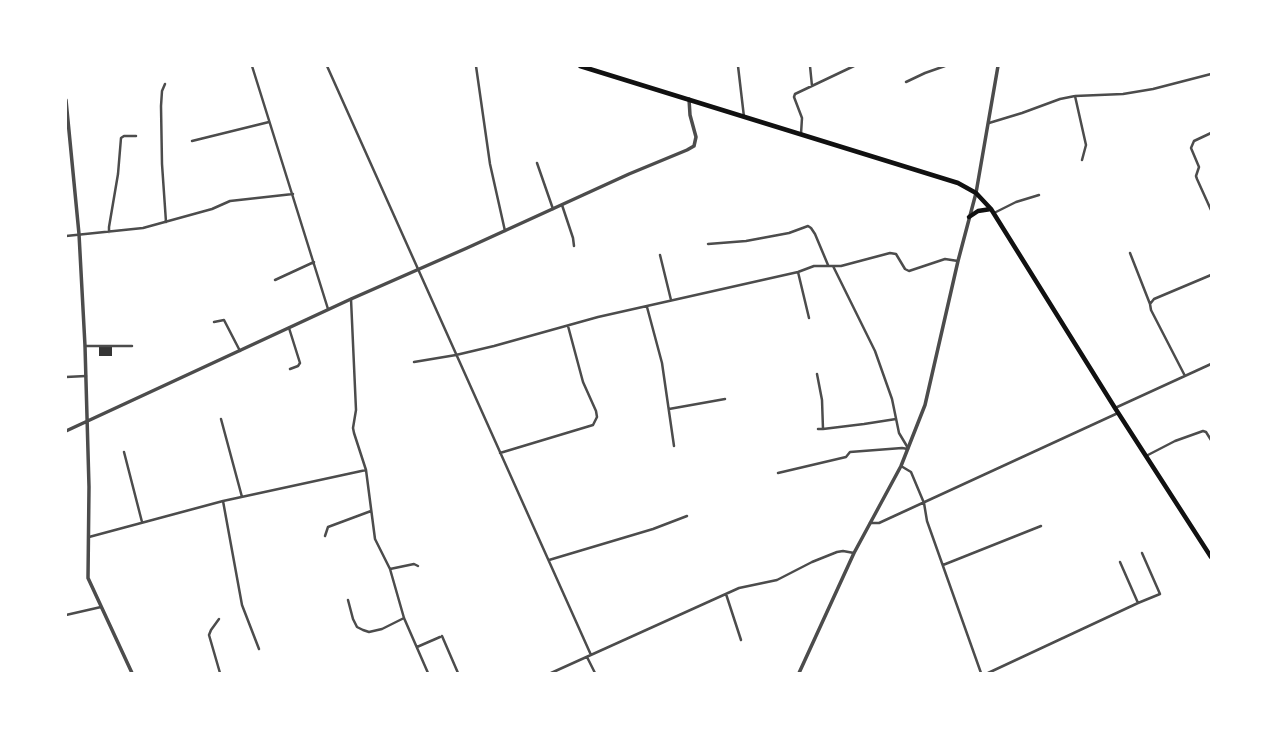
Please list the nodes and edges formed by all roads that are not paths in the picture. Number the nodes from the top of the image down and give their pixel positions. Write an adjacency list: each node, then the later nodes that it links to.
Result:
1 (252, 66): 18 (street)
2 (327, 66): 47 (street)
3 (476, 66): 35 (street)
4 (580, 66): 15 (highway)
5 (738, 66): 17 (street)
6 (810, 66): 13 (street)
7 (854, 66): 13 (street)
8 (946, 66): 11 (street)
9 (998, 66): 19 (street)
10 (1211, 74): 14 (street)
11 (906, 82)
12 (165, 84): 34 (street)
13 (812, 86): 21 (street)
14 (1075, 96): 19 (street); 24 (street)
15 (689, 99): 17 (highway); 29 (street)
16 (66, 100): 37 (street)
17 (744, 117): 21 (highway)
18 (269, 122): 23 (street); 27 (street)
19 (989, 123): 26 (street)
20 (1211, 133): 31 (street)
21 (801, 134): 26 (highway)
22 (136, 136): 36 (street)
23 (192, 141)
24 (1082, 160)
25 (537, 163): 30 (street)
26 (976, 193): 32 (highway); 33 (street)
27 (293, 194): 34 (street); 44 (street)
28 (1038, 195): 32 (street)
29 (562, 205): 30 (street); 40 (street)
30 (553, 209): 35 (street)
31 (1211, 210)
32 (992, 211): 33 (highway); 72 (highway)
33 (969, 217): 43 (street)
34 (166, 222): 36 (street)
35 (505, 231): 47 (street)
36 (109, 232): 37 (street)
37 (79, 234): 38 (street); 60 (street)
38 (66, 236)
39 (708, 244): 45 (street)
40 (574, 246)
41 (1130, 253): 53 (street)
42 (660, 255): 52 (street)
43 (958, 261): 46 (street); 83 (street)
44 (314, 262): 50 (street); 55 (street)
45 (828, 265): 46 (street); 48 (street)
46 (833, 266): 76 (street)
47 (417, 269): 51 (street); 63 (street)
48 (798, 272): 52 (street); 56 (street)
49 (1211, 275): 53 (street)
50 (275, 280)
51 (351, 298): 55 (street); 88 (street)
52 (671, 300): 54 (street)
53 (1150, 304): 69 (street)
54 (647, 307): 58 (street); 73 (street)
55 (328, 309): 59 (street)
56 (809, 318)
57 (214, 322): 62 (street)
58 (568, 326): 63 (street); 85 (street)
59 (289, 328): 62 (street); 66 (street)
60 (85, 346): 61 (street); 68 (street)
61 (132, 346)
62 (240, 351): 77 (street)
63 (456, 355): 64 (street); 85 (street)
64 (414, 362)
65 (1211, 364): 69 (street)
66 (290, 369)
67 (817, 374): 79 (street)
68 (86, 376): 70 (street); 77 (street)
69 (1185, 376): 72 (street)
70 (66, 378)
71 (725, 399): 73 (street)
72 (1115, 408): 74 (highway)
73 (669, 410): 82 (street)
74 (1118, 413): 86 (highway); 92 (street)
75 (221, 419): 90 (street)
76 (896, 419): 79 (street); 83 (street)
77 (88, 421): 80 (street); 99 (street)
78 (818, 429): 79 (street)
79 (823, 429)
80 (66, 431)
81 (1211, 440): 86 (street)
82 (674, 446)
83 (908, 449): 87 (street); 89 (street)
84 (124, 452): 95 (street)
85 (500, 453): 103 (street)
86 (1146, 456): 102 (highway)
87 (902, 466): 92 (street); 96 (street)
88 (366, 470): 90 (street); 93 (street)
89 (778, 474)
90 (242, 497): 91 (street)
91 (223, 501): 95 (street); 117 (street)
92 (924, 503): 96 (street); 105 (street)
93 (371, 511): 98 (street); 107 (street)
94 (687, 516): 103 (street)
95 (142, 522): 99 (street)
96 (869, 523): 100 (street)
97 (1041, 526): 105 (street)
98 (325, 536)
99 (89, 537): 111 (street)
100 (852, 553): 108 (street); 126 (street)
101 (1142, 553): 110 (street)
102 (1211, 558)
103 (549, 560): 118 (street)
104 (1120, 562): 110 (street)
105 (943, 565): 127 (street)
106 (418, 566): 107 (street)
107 (390, 569): 114 (street)
108 (726, 594): 115 (street); 118 (street)
109 (348, 600): 114 (street)
110 (1138, 604): 128 (street)
111 (102, 606): 112 (street); 120 (street)
112 (66, 615)
113 (219, 618): 121 (street)
114 (404, 618): 116 (street)
115 (741, 640)
116 (418, 647): 122 (street); 123 (street)
117 (259, 649)
118 (591, 655): 119 (street)
119 (587, 657): 124 (street); 125 (street)
120 (132, 673)
121 (220, 673)
122 (428, 673)
123 (458, 673)
124 (551, 673)
125 (594, 673)
126 (799, 673)
127 (981, 673)
128 (988, 673)

